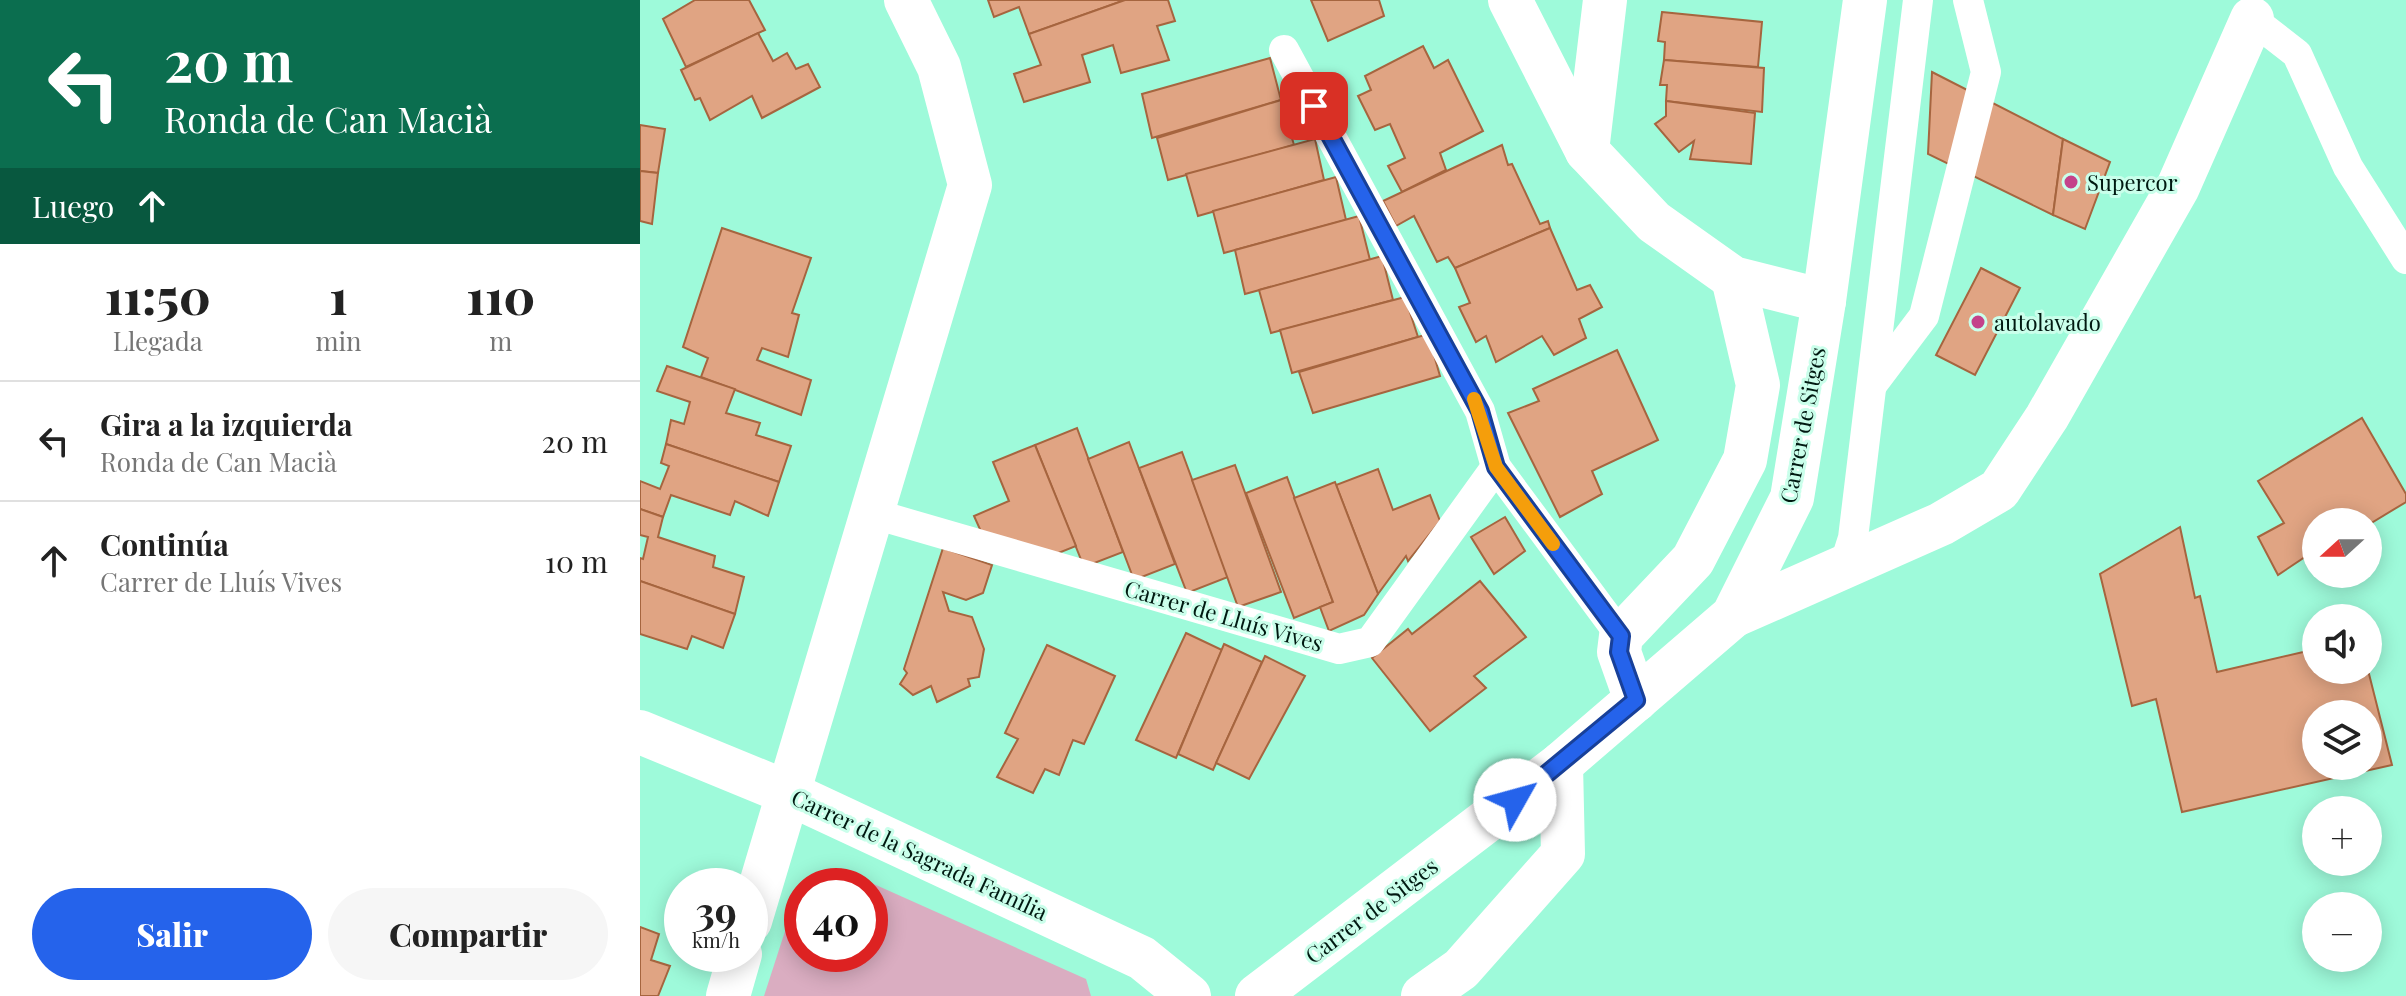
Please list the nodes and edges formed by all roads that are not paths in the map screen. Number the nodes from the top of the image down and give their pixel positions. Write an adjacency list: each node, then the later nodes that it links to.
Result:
1 (906, 0): 15 (street)
2 (1510, 0): 9 (street)
3 (1605, 0): 9 (street)
4 (1865, 0): 12 (street, Carrer de Sitges)
5 (1918, 0): 13 (lane)
6 (1968, 0): 13 (lane)
7 (2252, 19): 10 (lane); 16 (street)
8 (1284, 50): 14 (lane)
9 (1587, 151): 11 (street)
10 (2406, 259)
11 (1733, 278): 12 (street); 18 (street)
12 (1824, 301): 17 (street, Carrer de Sitges)
13 (1871, 387): 16 (lane)
14 (1496, 467): 15 (lane, Carrer de Lluís Vives); 18 (lane)
15 (871, 513): 22 (street)
16 (1844, 566): 17 (street)
17 (1733, 616): 19 (street, Carrer de Sitges)
18 (1621, 636): 19 (street)
19 (1636, 700): 21 (street, Carrer de Sitges)
20 (640, 732): 22 (street, Carrer de la Sagrada Família)
21 (1561, 764): 27 (street, Carrer de Sitges); 28 (street)
22 (786, 792): 23 (street); 26 (street, Carrer de la Sagrada Família)
23 (765, 868)
24 (735, 972): 25 (street)
25 (728, 996)
26 (1189, 996)
27 (1257, 996)
28 (1423, 996)

